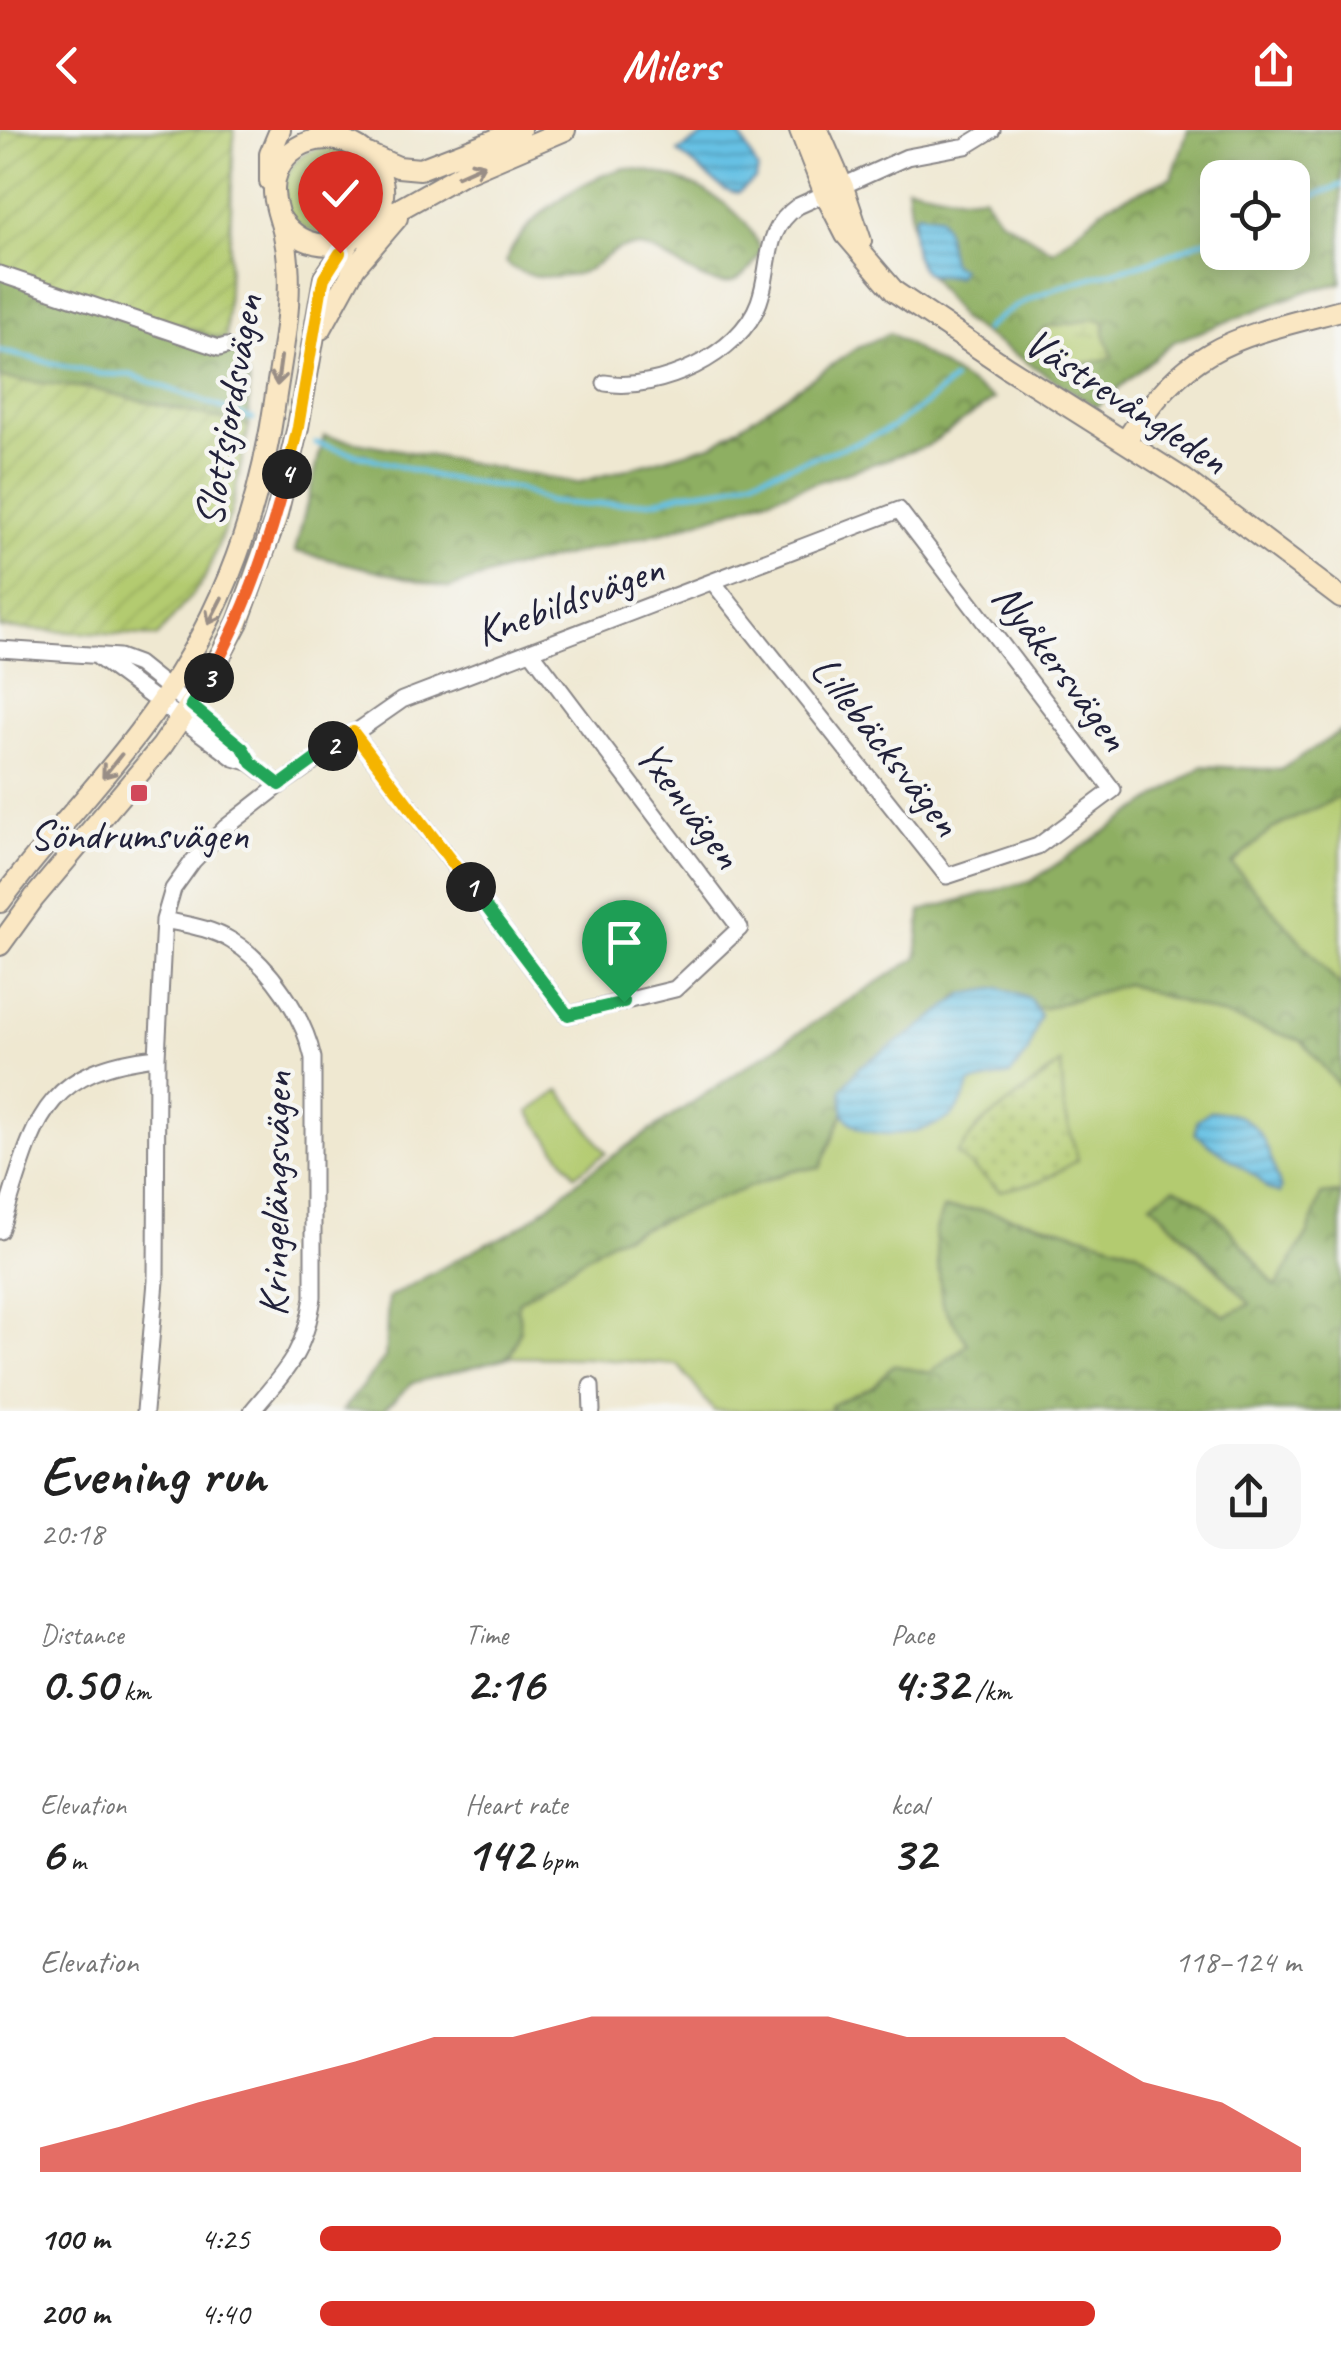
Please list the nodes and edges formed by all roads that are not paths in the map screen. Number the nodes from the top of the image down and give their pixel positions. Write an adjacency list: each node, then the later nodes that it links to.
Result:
1 (280, 130): 12 (main road, Slottsjordsvägen)
2 (344, 130): 9 (main road)
3 (520, 130): 9 (main road)
4 (565, 130): 11 (main road, one-way to 4)
5 (800, 130): 10 (main road, Västrevångleden)
6 (818, 130): 10 (main road, Västrevångleden)
7 (992, 130): 10 (street)
8 (295, 139): 9 (main road); 12 (main road)
9 (365, 151): 13 (main road)
10 (834, 191): 19 (street); 20 (main road, Västrevångleden)
11 (416, 200): 13 (main road, Slottsjordsvägen); 18 (main road)
12 (276, 206): 14 (main road); 26 (main road, Slottsjordsvägen, one-way to 26)
13 (370, 225): 14 (main road, Slottsjordsvägen)
14 (350, 241): 18 (main road, Slottsjordsvägen)
15 (0, 274): 17 (street)
16 (1341, 310): 20 (main road)
17 (226, 346)
18 (309, 364): 27 (main road, Slottsjordsvägen)
19 (605, 383)
20 (1124, 442): 23 (main road, Västrevångleden)
21 (898, 510): 22 (street, Knebildsvägen); 30 (street, Nyåkersvägen)
22 (713, 582): 25 (street, Knebildsvägen); 30 (street, Lillebäcksvägen)
23 (1341, 598)
24 (0, 649): 26 (street)
25 (531, 650): 28 (street, Knebildsvägen); 28 (street, Yxenvägen)
26 (165, 695): 27 (street); 31 (main road, Slottsjordsvägen, one-way to 31)
27 (186, 712): 29 (street); 33 (main road, Slottsjordsvägen)
28 (353, 732): 29 (street, Knebildsvägen)
29 (280, 785): 32 (street)
30 (1038, 846)
31 (0, 902)
32 (164, 920): 34 (street); 38 (street, Kringelängsvägen)
33 (0, 945)
34 (157, 1057): 35 (street); 37 (street)
35 (0, 1231)
36 (592, 1386): 39 (street)
37 (145, 1411)
38 (252, 1411)
39 (592, 1411)

